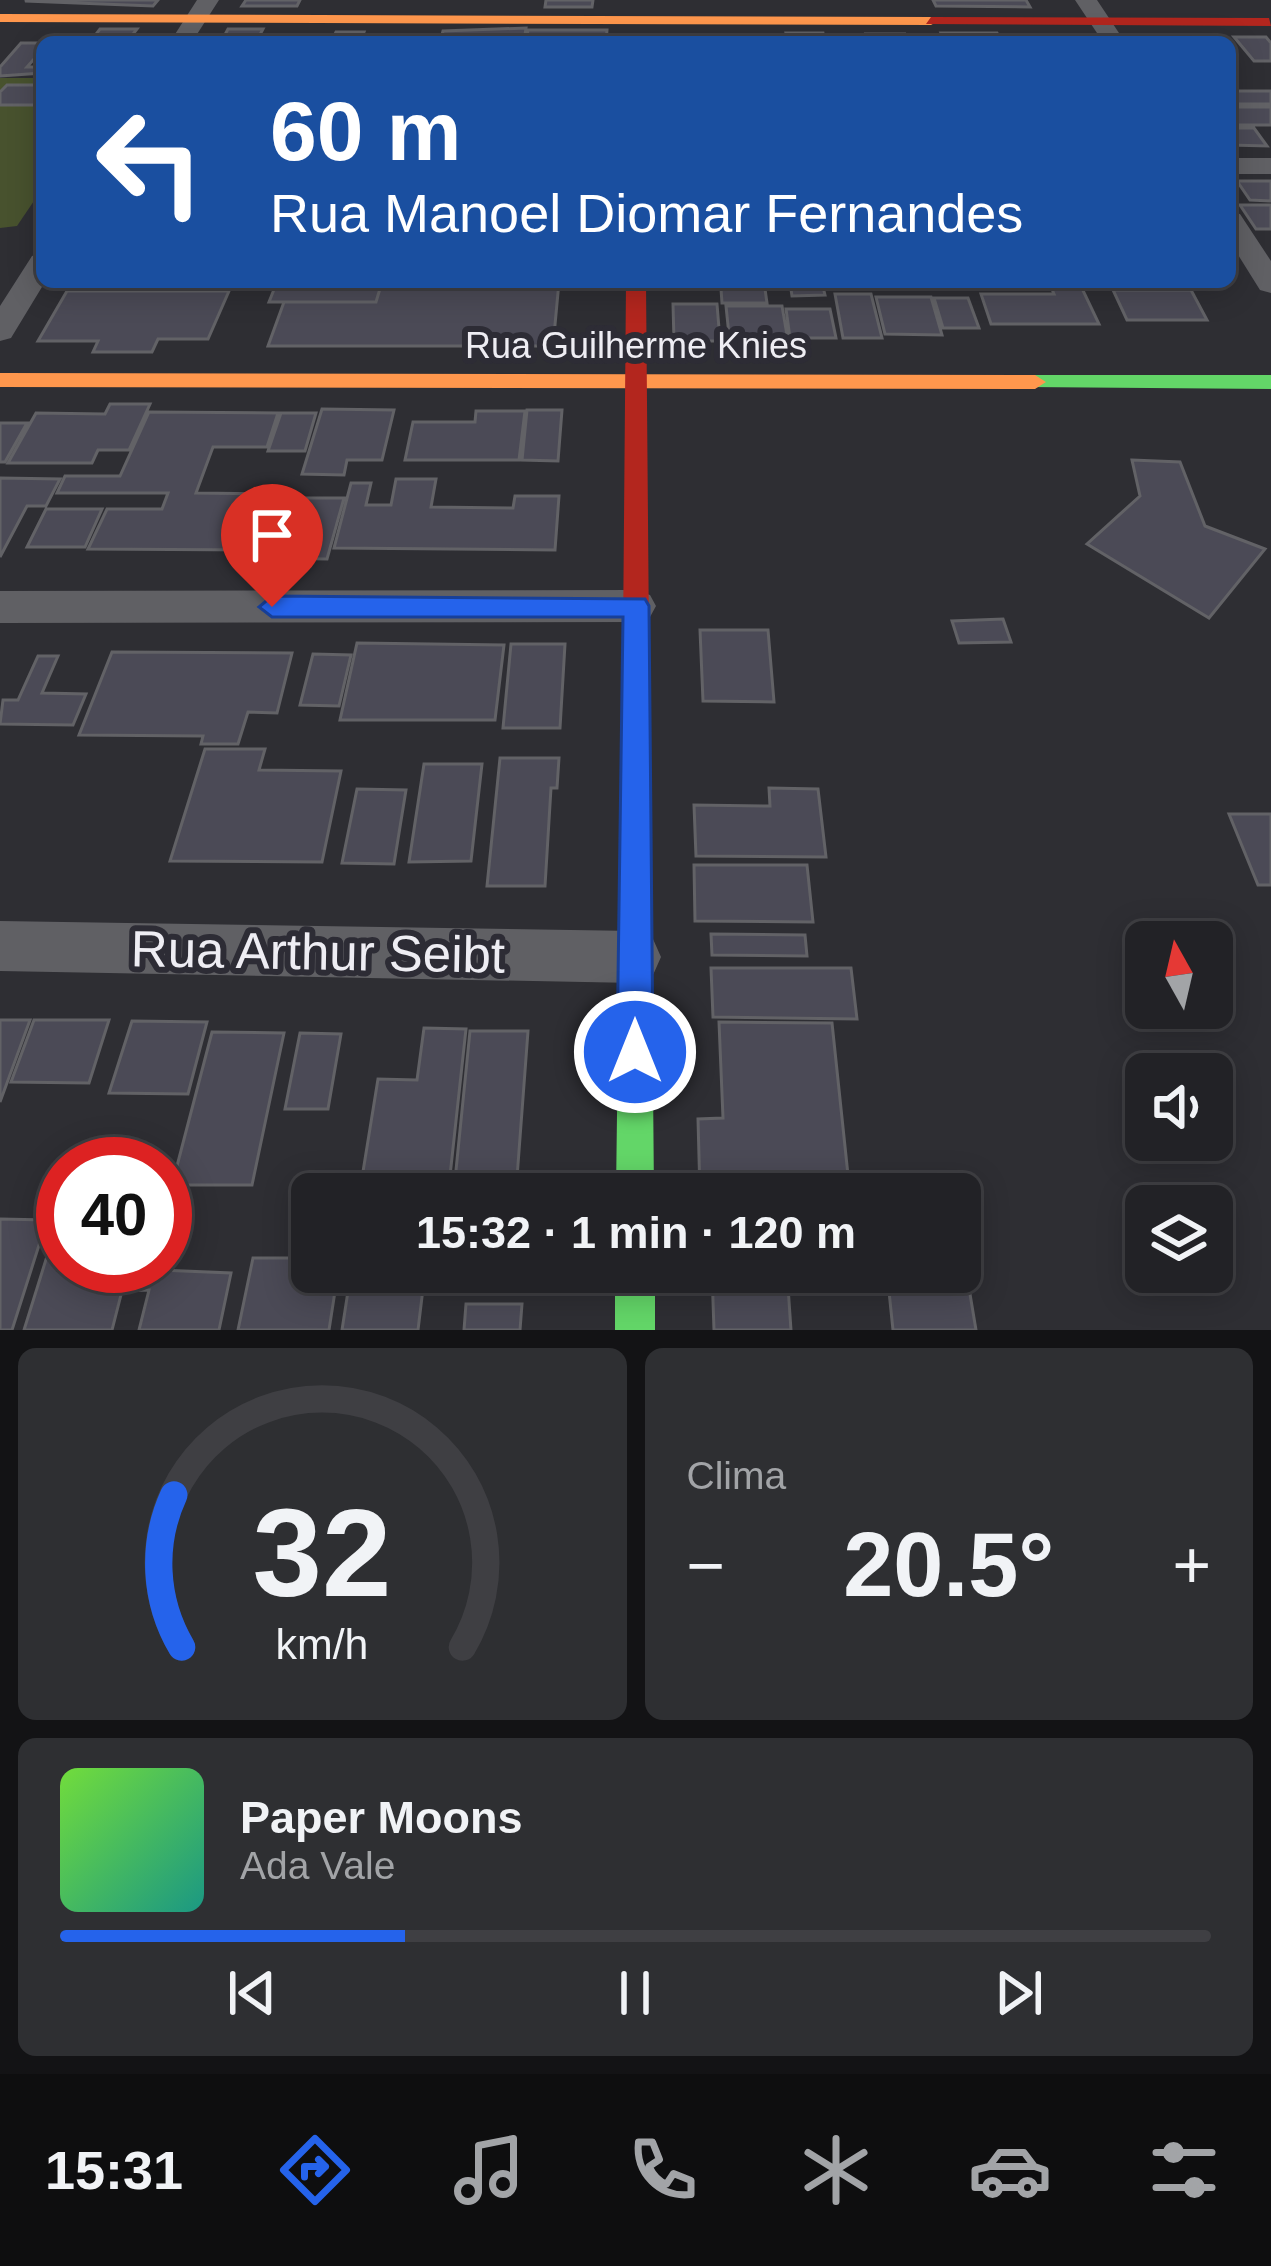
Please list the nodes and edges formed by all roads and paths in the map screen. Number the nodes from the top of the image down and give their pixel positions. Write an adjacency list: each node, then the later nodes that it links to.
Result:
1 (0, 18): 2 (street)
2 (195, 20): 3 (street)
3 (637, 21): 4 (street)
4 (1100, 21): 5 (street)
5 (1269, 22)
6 (1236, 166): 7 (street)
7 (1271, 166)
8 (1236, 229): 10 (street)
9 (36, 272): 12 (street)
10 (1271, 284)
11 (636, 288): 14 (street)
12 (0, 331)
13 (0, 380): 14 (street, Rua Guilherme Knies)
14 (637, 382): 15 (street, Rua Guilherme Knies); 16 (street)
15 (1271, 382)
16 (636, 606): 17 (street); 19 (street)
17 (0, 607)
18 (0, 946): 19 (street, Rua Arthur Seibt)
19 (635, 957): 20 (street)
20 (635, 1173)
21 (635, 1293): 22 (street)
22 (635, 1330)

